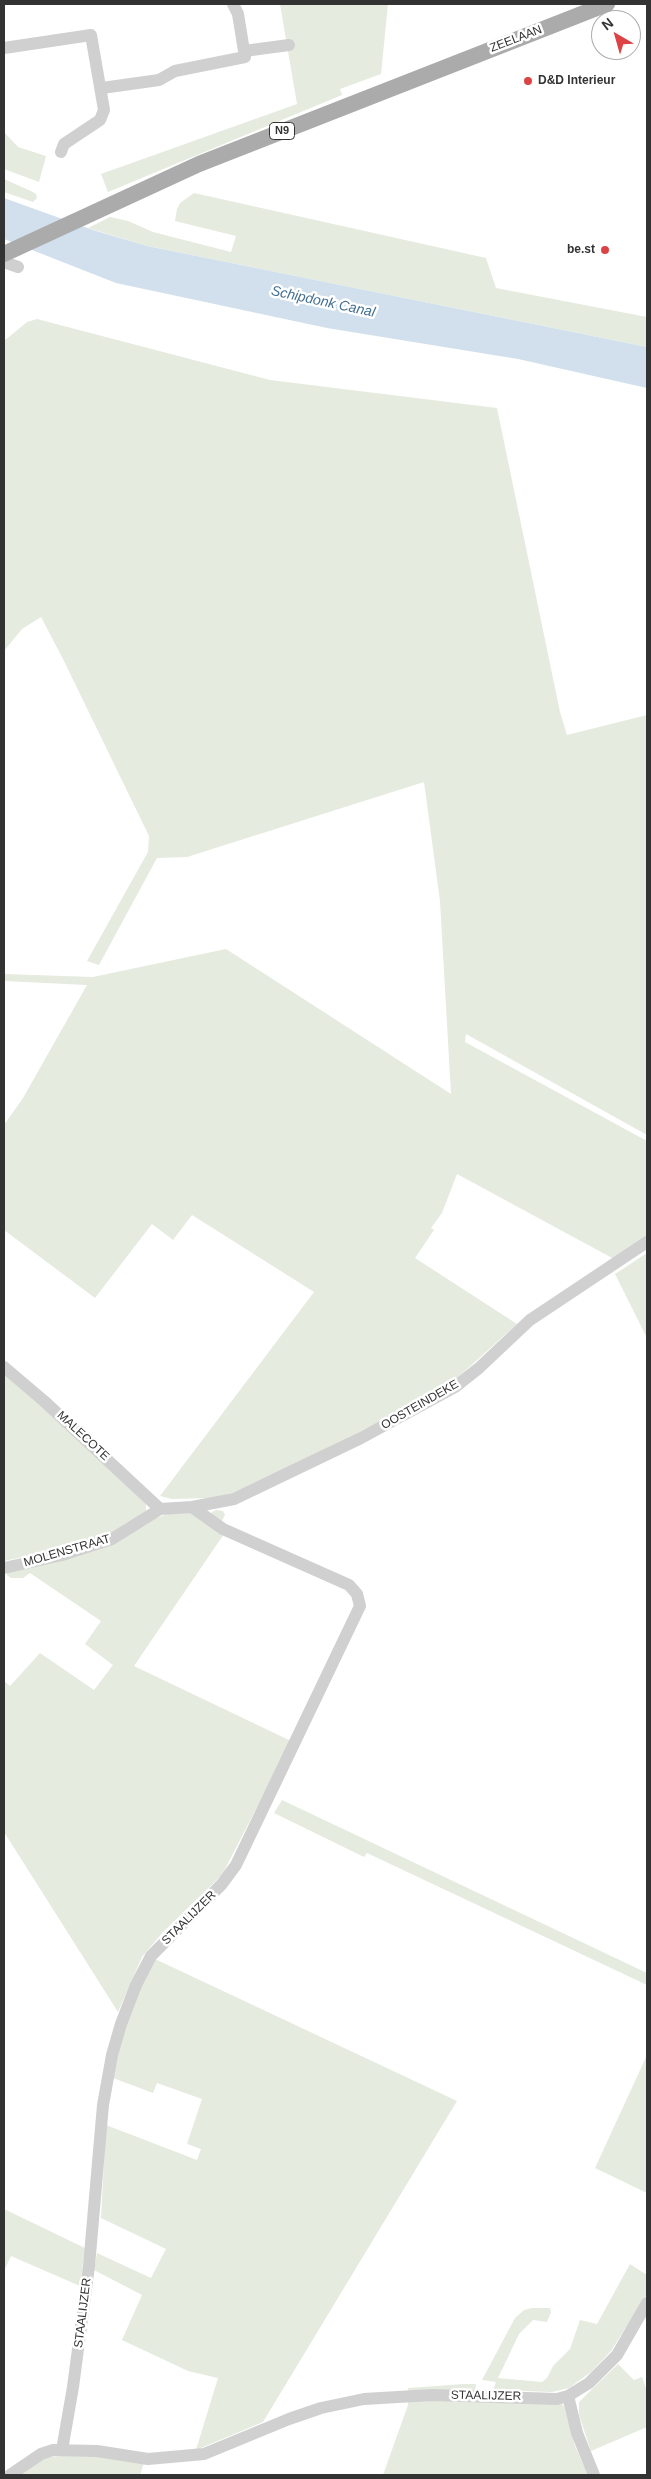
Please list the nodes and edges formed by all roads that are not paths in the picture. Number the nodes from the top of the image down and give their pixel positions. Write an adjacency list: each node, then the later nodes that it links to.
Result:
1 (233, 4): 5 (street)
2 (607, 4): 8 (main road, ZEELAAN / N9)
3 (289, 45): 5 (street)
4 (4, 48): 6 (street)
5 (244, 54): 6 (street)
6 (102, 88): 7 (street)
7 (61, 152)
8 (4, 254)
9 (4, 262): 10 (street)
10 (18, 267)
11 (647, 1242): 13 (street, OOSTEINDEKE)
12 (4, 1366): 14 (street, MALECOTE)
13 (192, 1507): 14 (street, OOSTEINDEKE); 18 (street, STAALIJZER)
14 (157, 1511): 15 (street, MOLENSTRAAT)
15 (4, 1568)
16 (647, 2303): 17 (street)
17 (568, 2396): 18 (street, STAALIJZER); 20 (street)
18 (62, 2450): 19 (street, STAALIJZER)
19 (10, 2475)
20 (594, 2475)

